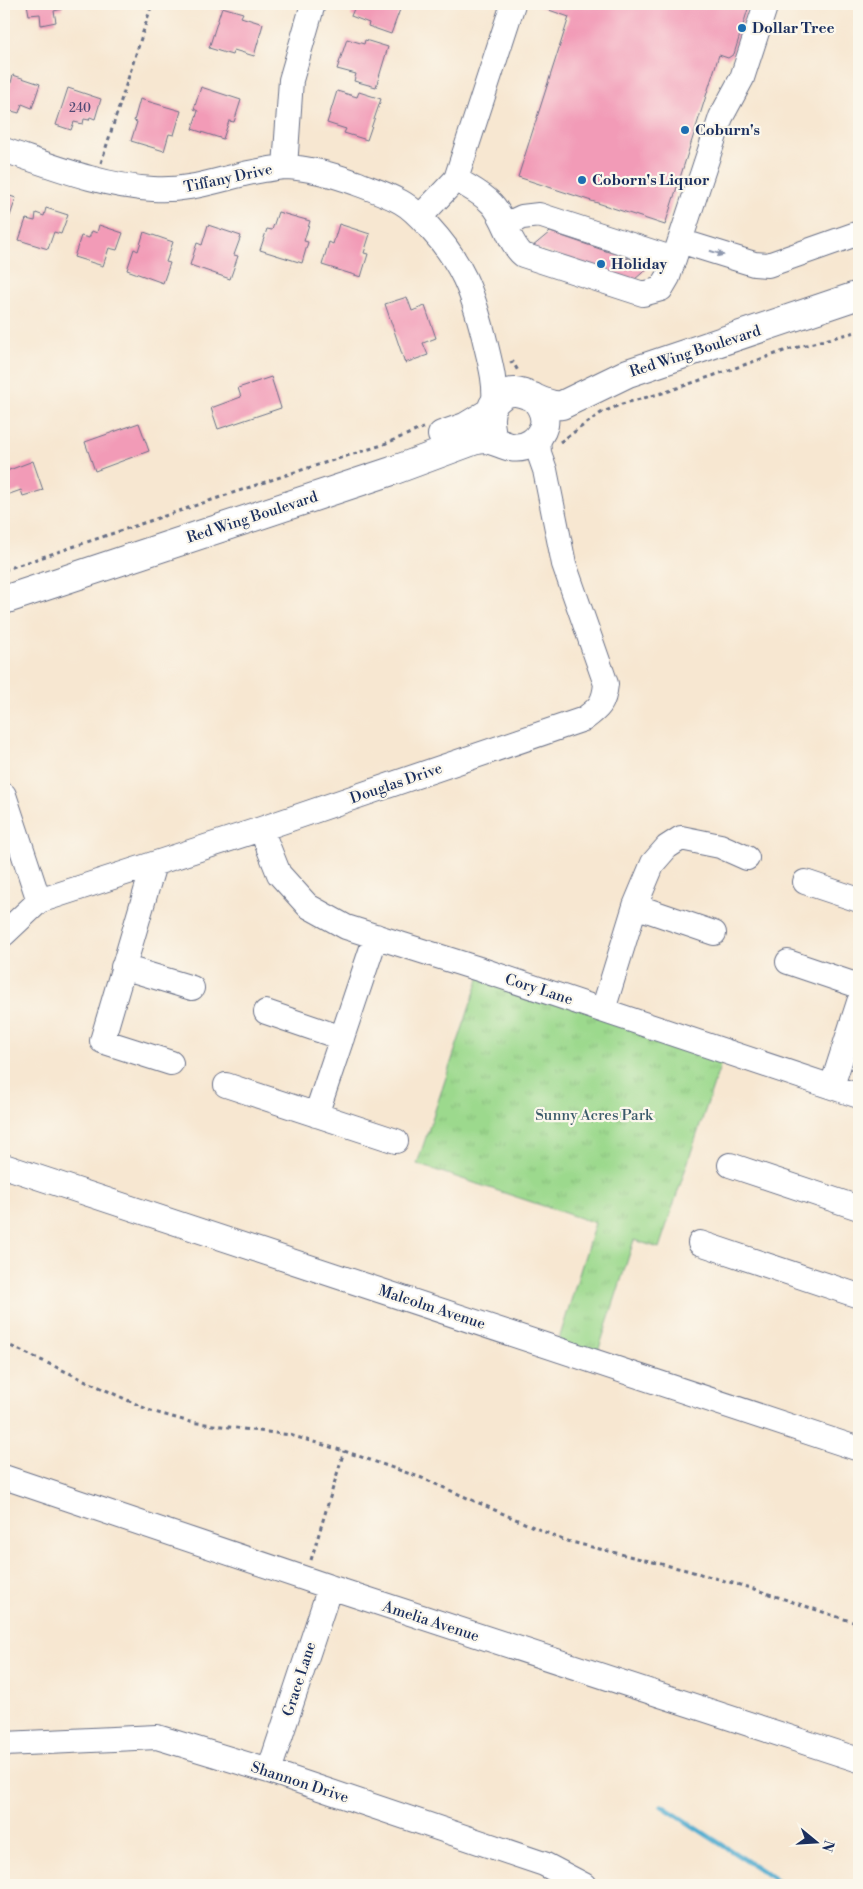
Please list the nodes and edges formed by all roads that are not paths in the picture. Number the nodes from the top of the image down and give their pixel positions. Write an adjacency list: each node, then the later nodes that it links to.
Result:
1 (313, 4): 5 (street)
2 (514, 4): 6 (street)
3 (766, 4): 10 (street)
4 (4, 150): 5 (street, Tiffany Drive)
5 (285, 167): 7 (street, Tiffany Drive)
6 (456, 179): 7 (street); 8 (street)
7 (420, 217): 13 (street, Tiffany Drive)
8 (504, 226): 10 (street); 10 (street)
9 (859, 233): 10 (street, one-way to 9)
10 (677, 250)
11 (859, 295): 14 (main road, Red Wing Boulevard)
12 (859, 314): 16 (main road, Red Wing Boulevard)
13 (478, 315): 14 (street); 15 (street)
14 (528, 395): 15 (main road, Red Wing Boulevard); 16 (main road)
15 (492, 408): 17 (main road); 19 (main road, Red Wing Boulevard)
16 (540, 435): 17 (main road, Red Wing Boulevard); 18 (street, Douglas Drive)
17 (506, 445): 18 (street, Douglas Drive); 20 (main road, Red Wing Boulevard)
18 (553, 511): 22 (street, Douglas Drive)
19 (4, 587)
20 (4, 600)
21 (4, 795): 27 (street)
22 (261, 829): 24 (street, Douglas Drive); 31 (street, Cory Lane)
23 (747, 858): 28 (street)
24 (154, 864): 27 (street, Douglas Drive); 33 (street)
25 (806, 882): 26 (street)
26 (859, 900)
27 (39, 901): 30 (street, Douglas Drive)
28 (635, 906): 29 (street); 37 (street)
29 (714, 933)
30 (4, 934)
31 (376, 936): 37 (street, Cory Lane); 39 (street)
32 (788, 962): 34 (street)
33 (123, 968): 35 (street); 40 (street)
34 (859, 986)
35 (192, 988)
36 (859, 1002): 42 (street)
37 (603, 1010): 42 (street, Cory Lane)
38 (266, 1012): 39 (street)
39 (342, 1038): 44 (street)
40 (171, 1063)
41 (226, 1085): 44 (street)
42 (832, 1086): 43 (street, Cory Lane)
43 (859, 1096)
44 (316, 1115): 45 (street)
45 (396, 1141)
46 (730, 1165): 48 (street)
47 (4, 1166): 51 (street, Malcolm Avenue)
48 (859, 1208)
49 (700, 1243): 50 (street)
50 (859, 1296)
51 (859, 1449)
52 (4, 1477): 53 (street, Amelia Avenue)
53 (330, 1587): 55 (street, Amelia Avenue); 56 (street, Grace Lane)
54 (4, 1744): 56 (street, Shannon Drive)
55 (859, 1760)
56 (269, 1771): 57 (street, Shannon Drive)
57 (584, 1885)

